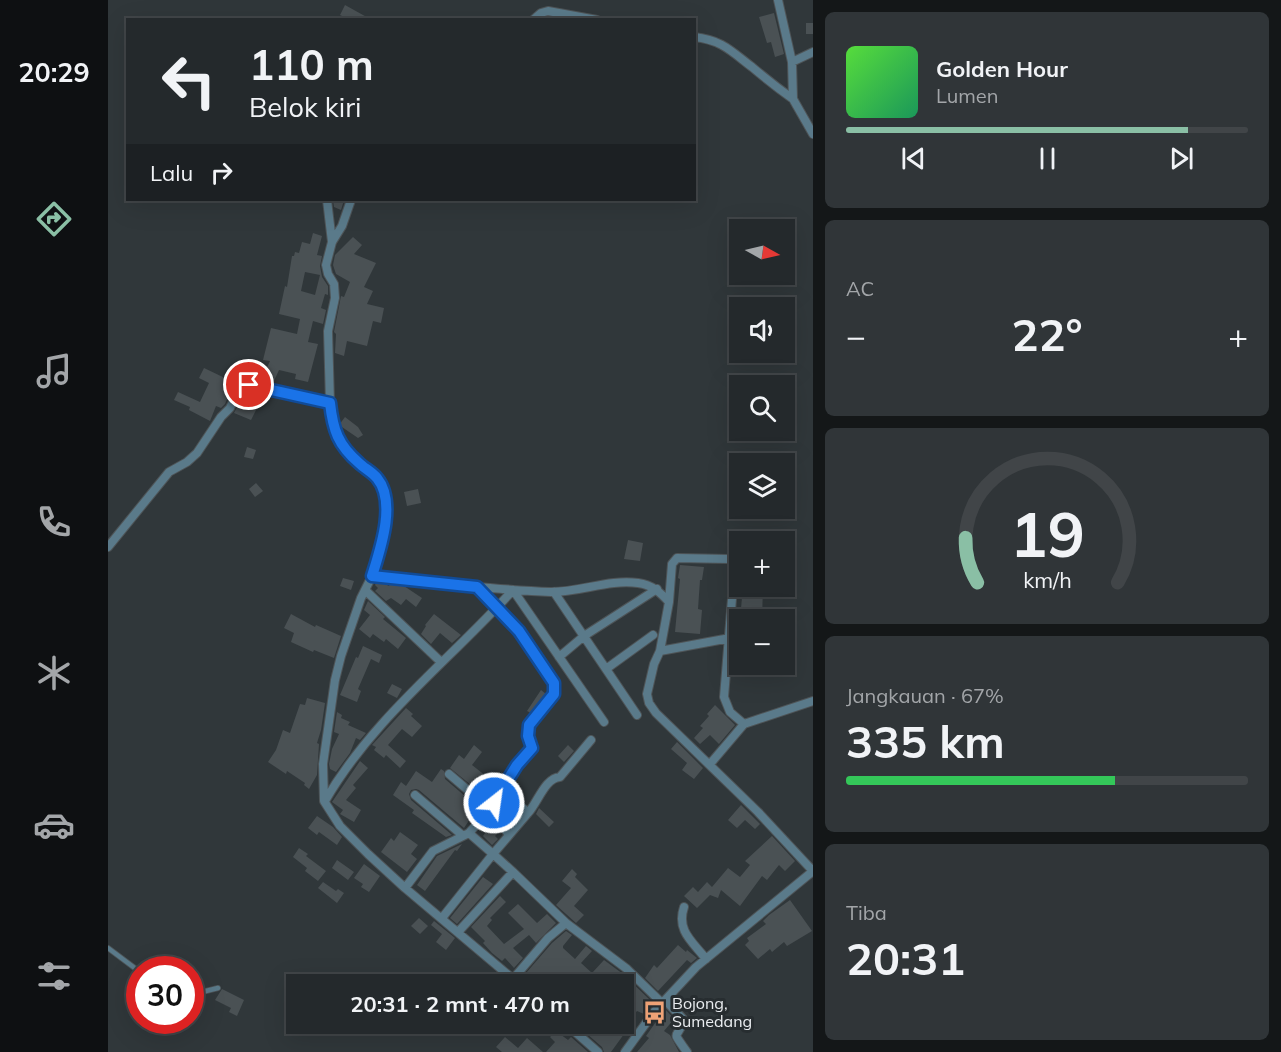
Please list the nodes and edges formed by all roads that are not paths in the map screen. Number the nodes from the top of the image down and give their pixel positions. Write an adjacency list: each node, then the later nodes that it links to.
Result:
1 (778, 0): 6 (street)
2 (535, 18): 3 (street)
3 (586, 18)
4 (696, 37): 7 (street)
5 (813, 52): 6 (street)
6 (792, 62): 7 (street)
7 (793, 99): 8 (street)
8 (813, 134)
9 (327, 201): 11 (street)
10 (351, 201): 11 (street)
11 (332, 242): 12 (street)
12 (330, 403): 13 (street); 14 (street)
13 (108, 548)
14 (372, 576): 15 (street); 16 (street)
15 (477, 587): 17 (street); 21 (street)
16 (364, 590): 29 (street); 40 (street)
17 (513, 590): 19 (street); 21 (street); 28 (street)
18 (657, 590): 19 (street); 20 (street); 24 (street)
19 (554, 592): 24 (street)
20 (669, 602): 22 (street); 27 (street)
21 (496, 609): 29 (street); 38 (street)
22 (732, 609)
23 (653, 635): 30 (street)
24 (584, 636): 28 (street); 30 (street)
25 (729, 638): 27 (street)
26 (729, 648): 34 (street)
27 (660, 651): 36 (street)
28 (559, 657): 33 (street)
29 (441, 662): 40 (street)
30 (606, 669): 32 (street)
31 (813, 701): 34 (street)
32 (637, 715)
33 (603, 722)
34 (744, 723): 36 (street)
35 (591, 740): 42 (street)
36 (710, 764): 46 (street)
37 (449, 774): 41 (street)
38 (502, 789): 41 (street); 42 (street)
39 (415, 795): 43 (street)
40 (324, 801): 48 (street)
41 (490, 809): 43 (street); 44 (street)
42 (528, 813): 44 (street)
43 (465, 834): 45 (street); 48 (street)
44 (509, 835): 45 (street)
45 (493, 854): 47 (street); 50 (street)
46 (813, 871): 54 (street)
47 (513, 872): 51 (street); 52 (street)
48 (405, 888): 50 (street)
49 (684, 907): 54 (street)
50 (442, 918): 52 (street)
51 (566, 923): 57 (street); 60 (street)
52 (459, 932): 56 (street)
53 (108, 948): 55 (lane)
54 (706, 959): 60 (street)
55 (126, 962)
56 (508, 974)
57 (521, 974)
58 (218, 988): 59 (lane)
59 (204, 992)
60 (664, 1002): 63 (street); 64 (street)
61 (577, 1034): 62 (street)
62 (598, 1052)
63 (625, 1052)
64 (687, 1052)

